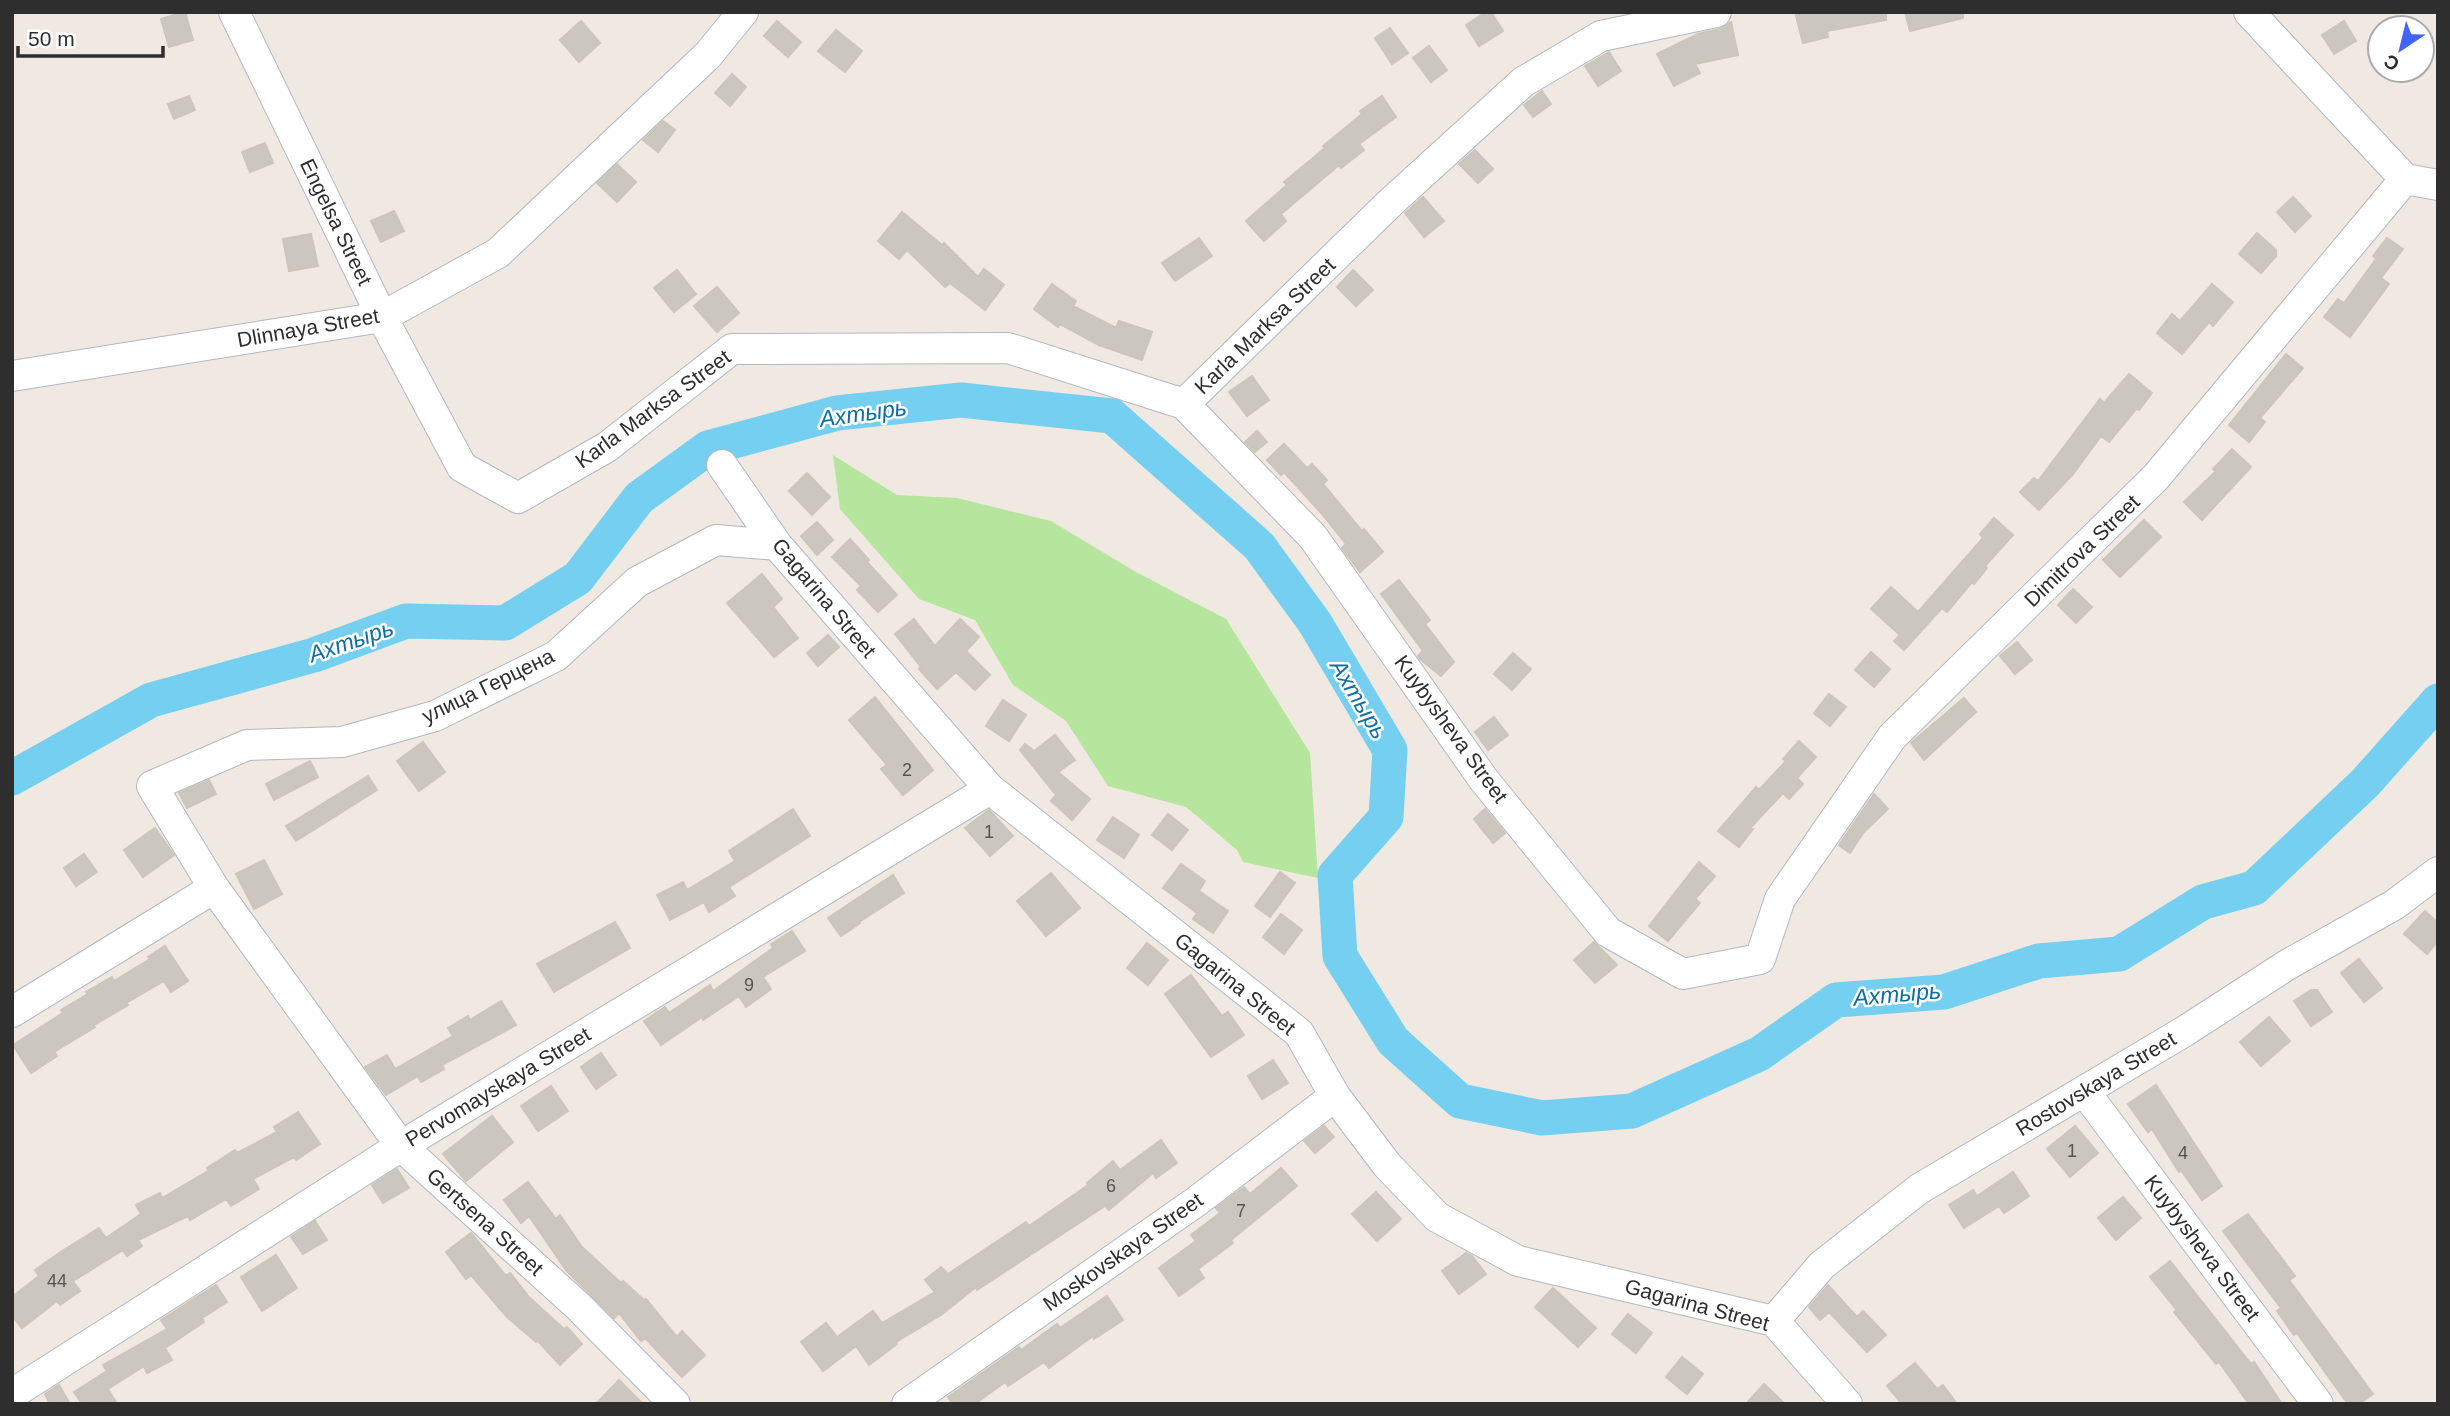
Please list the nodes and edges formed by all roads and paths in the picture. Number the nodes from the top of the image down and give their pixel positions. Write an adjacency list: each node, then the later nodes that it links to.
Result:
1 (234, 12): 7 (street, Engelsa Street)
2 (743, 12): 7 (street, Dlinnaya Street)
3 (1716, 12): 9 (street, Karla Marksa Street)
4 (2249, 12): 5 (street)
5 (2405, 179): 6 (street); 16 (street, Dimitrova Street)
6 (2438, 185)
7 (382, 317): 8 (street, Dlinnaya Street); 11 (street, Engelsa Street)
8 (12, 376)
9 (1184, 404): 11 (street, Karla Marksa Street); 16 (street, Kuybysheva Street)
10 (722, 465): 12 (street, Gagarina Street)
11 (462, 467)
12 (777, 545): 13 (street, Gagarina Street); 15 (street, улица Герцена)
13 (990, 789): 19 (street, Gagarina Street); 20 (street, Pervomayskaya Street)
14 (2438, 872): 18 (street, Rostovskaya Street)
15 (214, 888): 17 (street); 20 (street, Gertsena Street)
16 (1760, 959)
17 (12, 1012)
18 (2085, 1092): 21 (street, Rostovskaya Street); 26 (street, Kuybysheva Street)
19 (1335, 1096): 21 (street, Gagarina Street); 24 (street, Moskovskaya Street)
20 (401, 1146): 22 (street, Pervomayskaya Street); 23 (street, Gertsena Street)
21 (1774, 1321): 25 (street, Gagarina Street)
22 (12, 1394)
23 (674, 1404)
24 (907, 1404)
25 (1847, 1404)
26 (2318, 1404)

